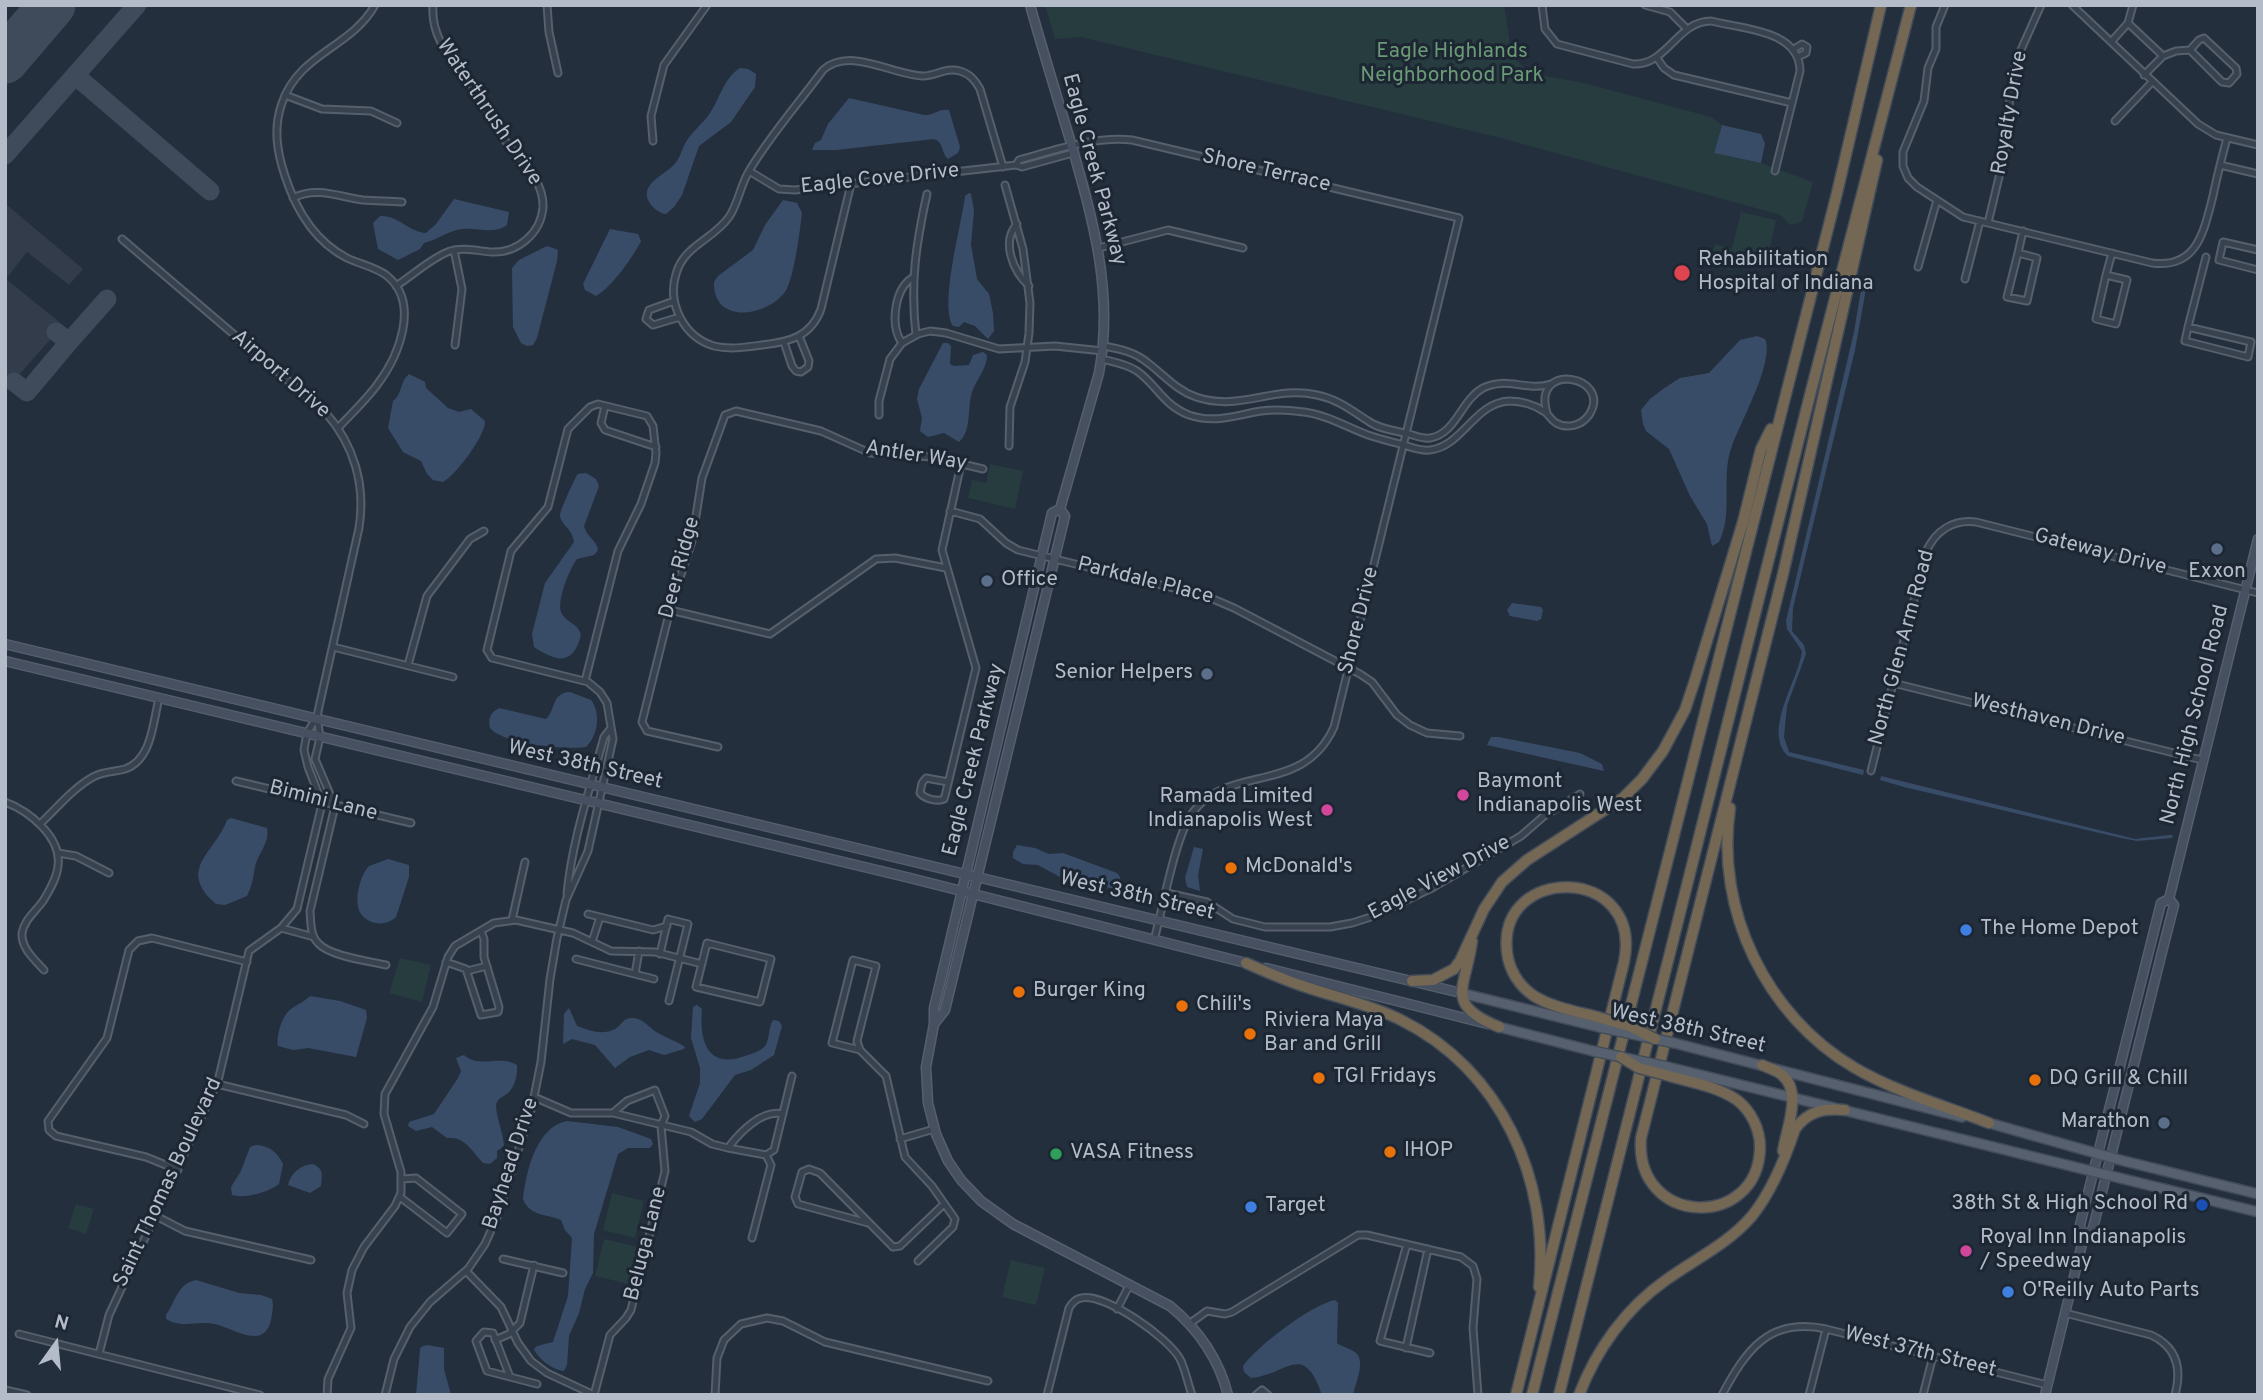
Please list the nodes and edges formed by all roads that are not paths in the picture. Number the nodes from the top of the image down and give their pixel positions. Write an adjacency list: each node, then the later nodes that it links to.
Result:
1 (375, 5): 25 (street)
2 (433, 5): 54 (street, Waterthrush Drive)
3 (547, 5): 22 (street)
4 (707, 5): 31 (street)
5 (1030, 5): 33 (main road, Eagle Creek Parkway)
6 (1542, 5): 21 (street)
7 (1645, 5): 15 (street)
8 (1881, 5): 78 (highway)
9 (1911, 5): 27 (highway)
10 (1945, 5): 43 (street)
11 (2041, 5): 47 (street, Royalty Drive)
12 (2072, 5): 16 (street)
13 (2133, 5): 14 (street)
14 (2128, 23): 16 (street); 19 (street)
15 (1687, 29): 17 (street); 21 (street)
16 (2111, 42): 23 (street)
17 (1794, 49): 20 (street); 20 (street)
18 (2190, 50): 18 (street); 19 (street)
19 (2163, 56): 23 (street)
20 (1798, 57): 26 (street)
21 (1657, 58): 26 (street)
22 (558, 73)
23 (2144, 75): 24 (street)
24 (2152, 82): 28 (street); 30 (street)
25 (285, 96): 29 (street); 42 (street)
26 (1792, 103): 36 (street)
27 (1883, 118): 116 (highway); 249 (highway)
28 (2115, 121)
29 (397, 123)
30 (2227, 138): 32 (street); 34 (street)
31 (653, 141)
32 (2258, 145)
33 (1072, 150): 35 (street, Eagle Cove Drive); 45 (street, Shore Terrace); 52 (main road, Eagle Creek Parkway)
34 (2220, 165): 38 (street); 51 (street)
35 (1003, 167): 37 (street); 39 (street, Eagle Cove Drive)
36 (1775, 171)
37 (748, 172): 39 (street, Eagle Cove Drive); 67 (street)
38 (2258, 174)
39 (851, 184): 71 (street)
40 (1004, 185): 48 (street)
41 (927, 194): 63 (street)
42 (293, 198): 44 (street); 65 (street)
43 (1937, 200): 46 (street); 60 (street)
44 (402, 202)
45 (1459, 218): 84 (street, Shore Drive)
46 (1980, 221): 47 (street); 64 (street)
47 (1988, 223): 49 (street)
48 (1017, 224): 66 (street); 66 (street)
49 (2023, 231): 56 (street); 57 (street)
50 (122, 239): 83 (street, Airport Drive)
51 (2196, 246): 57 (street); 58 (street)
52 (1099, 248): 53 (street); 76 (main road, Eagle Creek Parkway)
53 (1243, 248)
54 (454, 250): 65 (street); 74 (street)
55 (2258, 250): 59 (street)
56 (2018, 253): 56 (street)
57 (2112, 253): 62 (street)
58 (2206, 257): 59 (street); 69 (street)
59 (2219, 260): 61 (street)
60 (1918, 268)
61 (2258, 270)
62 (2106, 275): 62 (street)
63 (912, 278): 70 (street); 73 (street)
64 (1965, 279)
65 (397, 286): 83 (street)
66 (1030, 287): 75 (street)
67 (674, 301): 68 (street); 68 (street)
68 (680, 317): 72 (street)
69 (2188, 327): 69 (street)
70 (916, 335): 73 (street); 75 (street)
71 (800, 336): 72 (street); 72 (street)
72 (784, 342)
73 (902, 343): 82 (street)
74 (455, 345)
75 (1028, 346): 76 (street); 86 (street)
76 (1103, 352): 84 (street); 85 (street); 90 (main road, Eagle Creek Parkway)
77 (1555, 382): 81 (street); 81 (street); 84 (street)
78 (1782, 404): 151 (highway); 248 (highway)
79 (605, 406): 87 (street); 87 (street); 107 (street)
80 (729, 412): 88 (street, Antler Way); 100 (street, Deer Ridge)
81 (1547, 413): 85 (street)
82 (879, 415)
83 (338, 428): 102 (street, Airport Drive)
84 (1406, 433): 85 (street, Shore Drive)
85 (1403, 445): 105 (street, Shore Drive)
86 (1009, 446)
87 (656, 447): 107 (street)
88 (961, 464): 89 (street, Antler Way); 91 (street)
89 (983, 469)
90 (1060, 509): 95 (main road, Eagle Creek Parkway); 96 (main road, Eagle Creek Parkway)
91 (950, 510): 95 (street, Parkdale Place); 97 (street)
92 (1943, 530): 98 (street, Gateway Drive); 108 (street, North Glen Arm Road)
93 (484, 531): 104 (street)
94 (2258, 539): 98 (main road, North High School Road)
95 (1042, 556): 96 (street, Parkdale Place); 134 (main road, Eagle Creek Parkway)
96 (1054, 559): 105 (street, Parkdale Place); 135 (main road, Eagle Creek Parkway)
97 (946, 568): 100 (street); 120 (street)
98 (2245, 590): 99 (street, Gateway Drive); 117 (main road, North High School Road)
99 (2258, 593)
100 (670, 610): 115 (street, Deer Ridge)
101 (5, 644): 110 (main road, West 38th Street)
102 (333, 646): 104 (street); 110 (street, Airport Drive)
103 (5, 661): 109 (main road, West 38th Street)
104 (408, 666): 106 (street)
105 (1349, 669): 113 (street, Parkdale Place); 137 (street, Shore Drive)
106 (453, 677)
107 (585, 681): 111 (street)
108 (1893, 683): 117 (street, Westhaven Drive); 118 (street, North Glen Arm Road)
109 (159, 698): 112 (main road, West 38th Street); 130 (street)
110 (317, 717): 112 (street); 114 (street); 121 (main road, West 38th Street)
111 (611, 728): 121 (street, Bayhead Drive); 122 (street, Bayhead Drive)
112 (307, 733): 114 (main road, West 38th Street); 126 (street)
113 (1460, 736)
114 (320, 737): 124 (main road, West 38th Street); 128 (street)
115 (718, 747)
116 (1738, 756): 179 (highway); 187 (highway)
117 (2202, 760): 139 (main road, North High School Road)
118 (1871, 771)
119 (236, 781): 126 (street, Bimini Lane)
120 (948, 782): 120 (street)
121 (591, 785): 122 (main road, West 38th Street); 124 (street, Bayhead Drive)
122 (603, 788): 127 (street, Bayhead Drive); 134 (main road, West 38th Street)
123 (1580, 794): 137 (street, Eagle View Drive)
124 (586, 801): 127 (main road, West 38th Street); 140 (street, Bayhead Drive)
125 (5, 802): 130 (street)
126 (322, 803): 128 (street, Bimini Lane); 141 (street, Saint Thomas Boulevard)
127 (599, 804): 136 (main road, West 38th Street); 140 (street, Bayhead Drive)
128 (335, 806): 129 (street, Bimini Lane); 142 (street)
129 (411, 823)
130 (40, 824): 131 (street)
131 (58, 853): 133 (street); 165 (street)
132 (525, 862): 145 (street)
133 (109, 873)
134 (965, 875): 135 (main road, West 38th Street); 136 (main road, Eagle Creek Parkway)
135 (978, 878): 138 (main road, Eagle Creek Parkway); 146 (main road, West 38th Street)
136 (961, 891): 138 (main road, West 38th Street); 173 (main road, Eagle Creek Parkway)
137 (1167, 893): 146 (street, Shore Drive)
138 (973, 894): 153 (main road, West 38th Street); 173 (main road, Eagle Creek Parkway)
139 (2169, 899): 193 (main road, North High School Road); 195 (main road, North High School Road)
140 (566, 900): 149 (street, Bayhead Drive)
141 (297, 909): 142 (street); 148 (street, Saint Thomas Boulevard)
142 (310, 911): 152 (street)
143 (588, 914): 144 (street)
144 (600, 917): 147 (street); 154 (street)
145 (512, 920): 149 (street); 150 (street)
146 (1160, 920): 153 (street, Shore Drive); 169 (main road, West 38th Street)
147 (667, 926): 156 (street); 157 (street)
148 (281, 928): 152 (street); 159 (street, Saint Thomas Boulevard)
149 (559, 929): 154 (street); 182 (street, Bayhead Drive)
150 (481, 930): 160 (street); 164 (street)
151 (1474, 930): 169 (highway); 170 (highway)
152 (314, 937): 163 (street)
153 (1154, 940): 161 (main road, West 38th Street)
154 (592, 942): 155 (street)
155 (639, 951): 156 (street); 167 (street)
156 (660, 954): 157 (street)
157 (679, 958): 162 (street); 171 (street)
158 (576, 960): 167 (street)
159 (247, 962): 181 (street, Saint Thomas Boulevard); 197 (street)
160 (446, 962): 166 (street); 200 (street)
161 (1246, 963): 174 (main road, West 38th Street); 221 (highway)
162 (702, 964): 162 (street)
163 (386, 965)
164 (487, 966): 166 (street); 166 (street)
165 (44, 970)
166 (467, 971)
167 (635, 974): 168 (street)
168 (654, 979)
169 (1412, 981): 170 (main road, West 38th Street)
170 (1461, 993): 172 (main road, West 38th Street); 174 (highway)
171 (669, 1001)
172 (1600, 1023): 175 (highway, bridge); 221 (highway)
173 (934, 1024): 190 (main road, Eagle Creek Parkway)
174 (1499, 1027): 177 (main road, West 38th Street, bridge)
175 (1655, 1039): 178 (main road, West 38th Street, bridge)
176 (860, 1050): 176 (street); 191 (street)
177 (1621, 1057): 179 (highway, bridge)
178 (1762, 1065): 183 (highway); 187 (main road, West 38th Street)
179 (1667, 1071): 183 (main road, West 38th Street)
180 (792, 1076): 186 (street)
181 (217, 1084): 188 (street); 197 (street, Saint Thomas Boulevard)
182 (534, 1097): 185 (street); 215 (street, Bayhead Drive)
183 (1792, 1097): 184 (main road, West 38th Street); 196 (highway)
184 (1844, 1110): 196 (highway); 198 (main road, West 38th Street)
185 (613, 1113): 189 (street); 189 (street, Beluga Lane)
186 (783, 1114): 192 (street); 194 (street)
187 (1989, 1123): 193 (main road, West 38th Street)
188 (364, 1124)
189 (661, 1126): 192 (street); 239 (street, Beluga Lane)
190 (934, 1129): 191 (street); 217 (main road, Eagle Creek Parkway)
191 (900, 1139): 203 (street)
192 (728, 1147): 194 (street)
193 (2098, 1152): 195 (main road, West 38th Street); 198 (main road, North High School Road)
194 (766, 1155): 207 (street)
195 (2110, 1157): 199 (main road, North High School Road); 201 (main road, West 38th Street)
196 (1782, 1162): 250 (highway)
197 (178, 1170): 205 (street, Saint Thomas Boulevard)
198 (2093, 1171): 199 (main road, West 38th Street); 209 (main road, North High School Road)
199 (2106, 1175): 204 (main road, West 38th Street); 209 (main road, North High School Road)
200 (402, 1179): 202 (street); 202 (street)
201 (2258, 1194)
202 (400, 1197): 237 (street)
203 (944, 1204): 206 (street); 213 (street)
204 (2258, 1212)
205 (156, 1216): 212 (street); 228 (street, Saint Thomas Boulevard)
206 (868, 1223): 206 (street)
207 (752, 1238)
208 (1407, 1244): 210 (street); 220 (street); 226 (street)
209 (2082, 1244): 219 (main road, North High School Road)
210 (1428, 1249): 226 (street); 246 (street)
211 (503, 1259): 214 (street)
212 (311, 1260)
213 (918, 1261)
214 (534, 1265): 216 (street); 223 (street)
215 (466, 1271): 223 (street); 238 (street, Bayhead Drive)
216 (563, 1273)
217 (1130, 1284): 218 (street); 220 (main road, Eagle Creek Parkway)
218 (1117, 1309): 241 (street); 242 (street)
219 (2065, 1313): 233 (main road, North High School Road); 255 (street)
220 (1189, 1324): 243 (main road, Eagle Creek Parkway)
221 (1532, 1328): 247 (highway)
222 (1826, 1329): 229 (street, West 37th Street); 251 (street, West 37th Street); 252 (street)
223 (512, 1331): 225 (street); 239 (street)
224 (19, 1334): 228 (street)
225 (495, 1340): 230 (street); 230 (street)
226 (1406, 1348): 227 (street)
227 (1430, 1353)
228 (99, 1354): 236 (street)
229 (1933, 1356): 233 (street, West 37th Street); 253 (street)
230 (510, 1377): 232 (street)
231 (988, 1381): 240 (street)
232 (537, 1384)
233 (2047, 1385): 254 (main road, North High School Road)
234 (5, 1390): 235 (street)
235 (27, 1395)
236 (260, 1395)
237 (327, 1395)
238 (384, 1395)
239 (594, 1395)
240 (715, 1395)
241 (1047, 1395)
242 (1192, 1395)
243 (1228, 1395)
244 (1256, 1395): 245 (street)
245 (1268, 1395)
246 (1478, 1395)
247 (1516, 1395)
248 (1532, 1395)
249 (1559, 1395)
250 (1579, 1395)
251 (1722, 1395)
252 (1809, 1395)
253 (1923, 1395)
254 (2045, 1395)
255 (2175, 1395)

